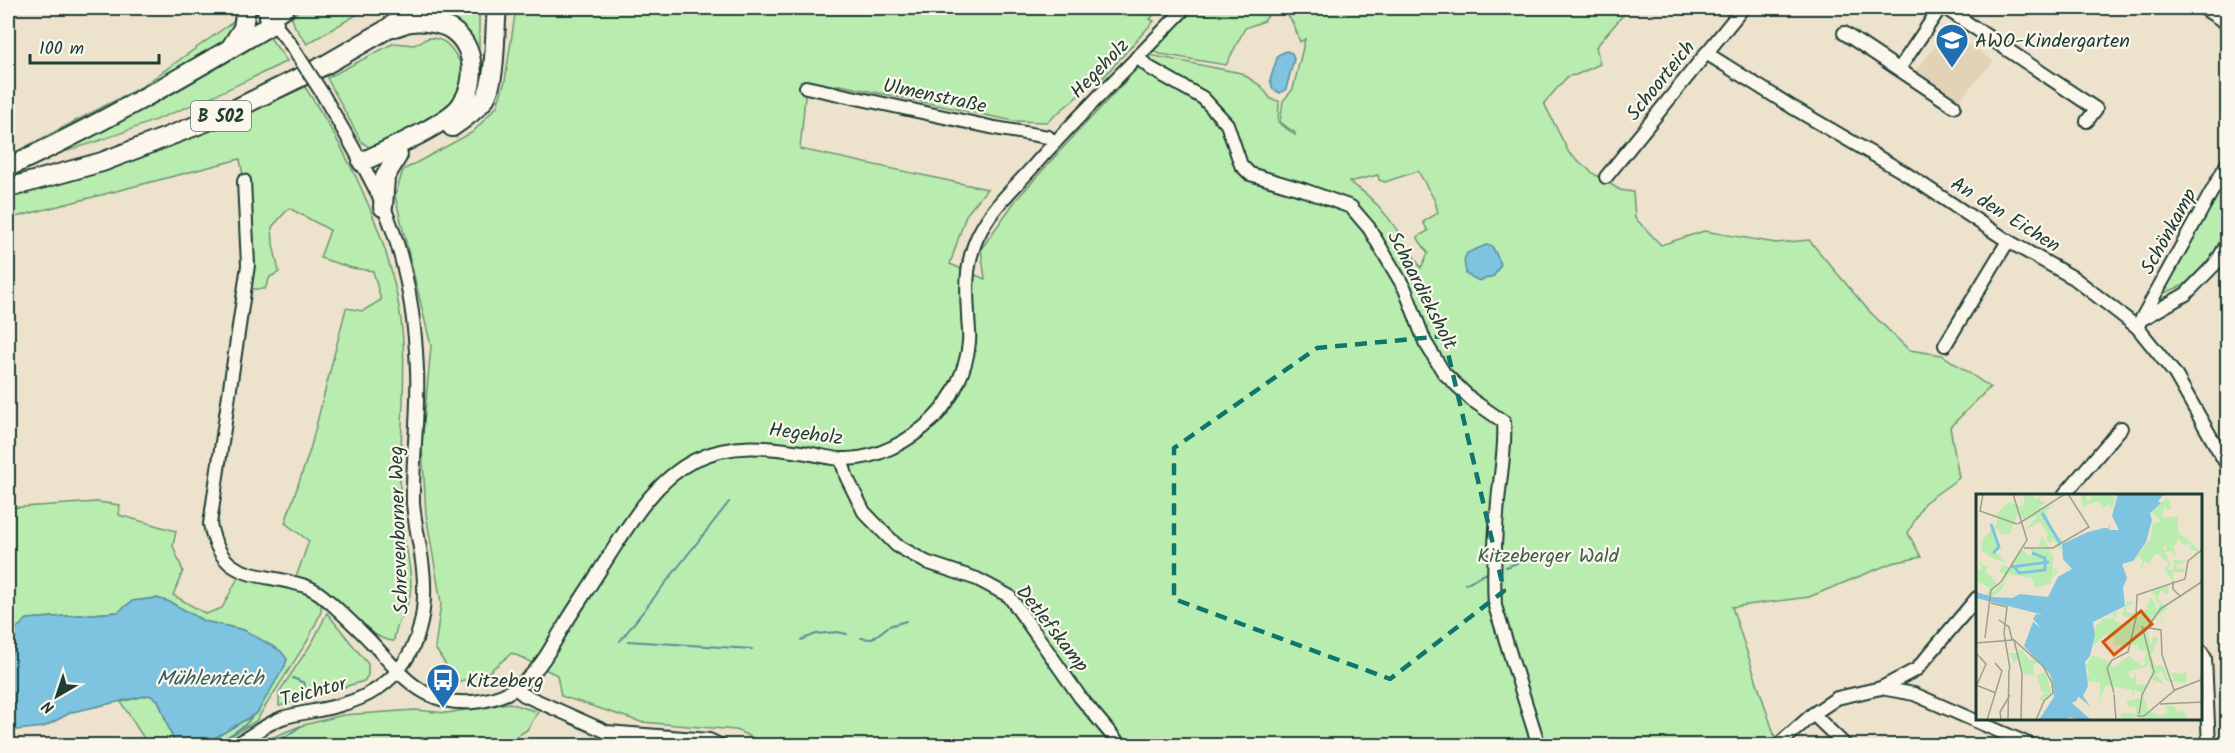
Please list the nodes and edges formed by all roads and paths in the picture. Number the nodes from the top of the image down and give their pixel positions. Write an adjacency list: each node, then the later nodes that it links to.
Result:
1 (246, 8): 14 (highway)
2 (397, 8): 26 (highway, B 502)
3 (417, 8): 12 (highway, B 502)
4 (497, 8): 22 (highway)
5 (1185, 8): 16 (street, Hegeholz)
6 (1743, 8): 15 (street, Schoorteich)
7 (1940, 8): 17 (street)
8 (1945, 8): 20 (street)
9 (2204, 8): 11 (street)
10 (273, 14): 14 (highway, B 502); 25 (street, Schrevenborner Weg, bridge)
11 (2228, 24)
12 (384, 31): 25 (highway, B 502); 29 (highway, B 502)
13 (1844, 33): 17 (street)
14 (231, 47): 24 (highway, B 502)
15 (1706, 53): 27 (street, Schoorteich); 31 (street, An den Eichen)
16 (1137, 57): 21 (street, Hegeholz); 51 (street, Schaardieksholt)
17 (1899, 69): 19 (street)
18 (806, 87): 21 (street, Ulmenstraße)
19 (1954, 106)
20 (2087, 121)
21 (1054, 142): 37 (street, Hegeholz)
22 (398, 155): 25 (highway); 30 (highway)
23 (2228, 162): 33 (street, Schönkamp)
24 (8, 166)
25 (364, 166): 30 (street, Schrevenborner Weg)
26 (8, 176)
27 (1606, 177)
28 (244, 181): 43 (street)
29 (8, 188)
30 (383, 207): 43 (street, Schrevenborner Weg)
31 (2008, 241): 33 (street, An den Eichen); 34 (street)
32 (2228, 242): 33 (street, Schönkamp)
33 (2140, 322): 36 (street, An den Eichen)
34 (1945, 345)
35 (2121, 428): 39 (street)
36 (2222, 445): 38 (street, An den Eichen)
37 (841, 459): 44 (street, Hegeholz); 50 (street, Detlefskamp)
38 (2228, 467)
39 (2065, 494)
40 (1976, 599): 42 (street)
41 (2202, 653): 55 (street)
42 (1917, 669): 45 (street); 46 (street)
43 (398, 671): 44 (street, Hegeholz); 48 (street, Teichtor)
44 (515, 688): 49 (street)
45 (1881, 688): 46 (street); 47 (street)
46 (1914, 694): 54 (street)
47 (1814, 714): 52 (street); 53 (street)
48 (234, 746)
49 (722, 746)
50 (1121, 746)
51 (1539, 746)
52 (1777, 746)
53 (1846, 746)
54 (2033, 746)
55 (2209, 746)

